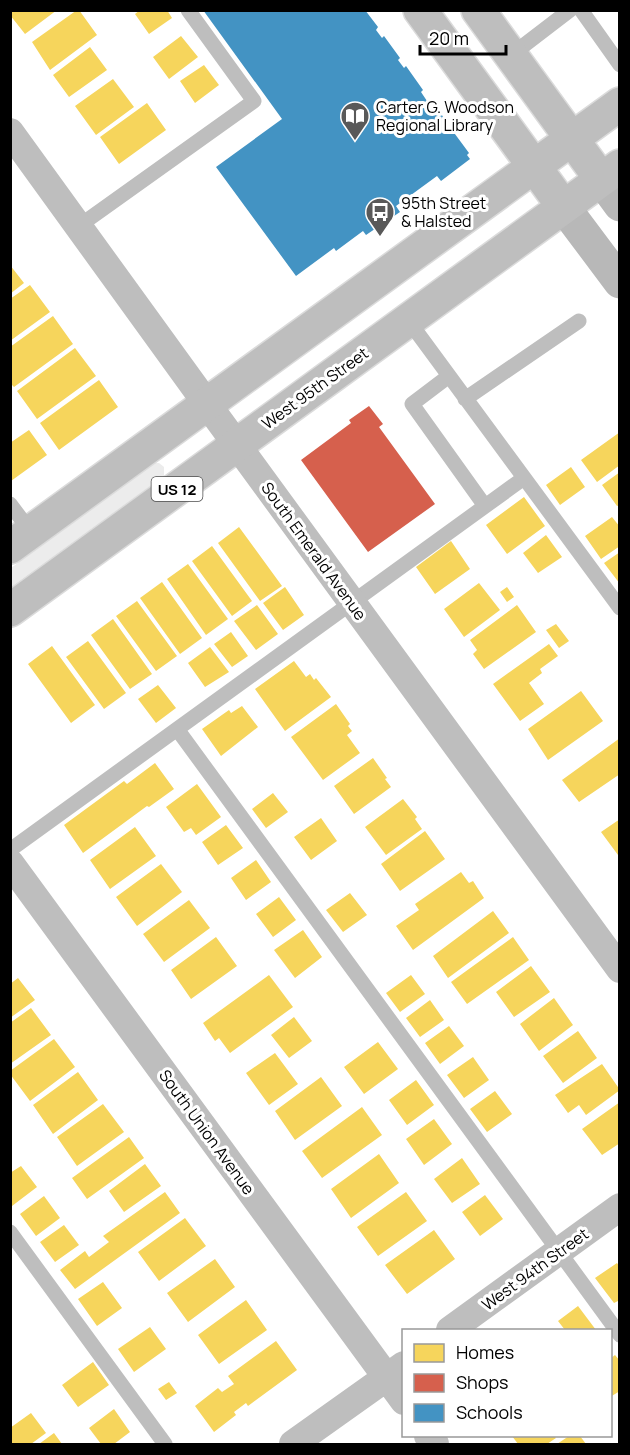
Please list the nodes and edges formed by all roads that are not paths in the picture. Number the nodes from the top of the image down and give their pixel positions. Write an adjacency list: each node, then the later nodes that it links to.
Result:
1 (188, 10): 14 (lane)
2 (420, 10): 11 (main road)
3 (477, 10): 6 (main road)
4 (570, 10): 6 (lane)
5 (581, 10): 7 (lane)
6 (510, 56): 10 (main road)
7 (620, 65)
8 (620, 104): 10 (main road)
9 (10, 132): 14 (street, South Emerald Avenue)
10 (571, 139): 11 (main road); 12 (main road)
11 (534, 166): 13 (main road); 20 (main road)
12 (613, 183): 13 (main road, West 95th Street / US 12)
13 (564, 206): 15 (main road); 16 (main road, West 95th Street / US 12)
14 (79, 226): 20 (street, South Emerald Avenue)
15 (620, 282)
16 (408, 320): 18 (lane); 21 (main road, West 95th Street / US 12)
17 (579, 321): 19 (lane)
18 (449, 376): 19 (lane); 24 (lane)
19 (465, 399): 22 (lane)
20 (207, 404): 21 (street, South Emerald Avenue); 25 (main road)
21 (237, 445): 26 (street, South Emerald Avenue); 28 (main road, West 95th Street / US 12)
22 (524, 478): 24 (lane); 27 (lane)
23 (10, 504): 25 (lane)
24 (485, 506): 26 (lane)
25 (21, 540)
26 (352, 603): 29 (lane); 32 (street, South Emerald Avenue)
27 (620, 608)
28 (10, 610)
29 (177, 729): 30 (lane); 35 (lane)
30 (10, 850)
31 (10, 863): 38 (street, South Union Avenue)
32 (620, 969)
33 (620, 1207): 35 (street, West 94th Street)
34 (10, 1232): 40 (lane)
35 (559, 1251): 36 (street, West 94th Street); 37 (lane)
36 (451, 1329)
37 (620, 1335)
38 (395, 1371): 39 (street, South Union Avenue); 41 (street)
39 (402, 1394)
40 (165, 1444)
41 (293, 1444)

